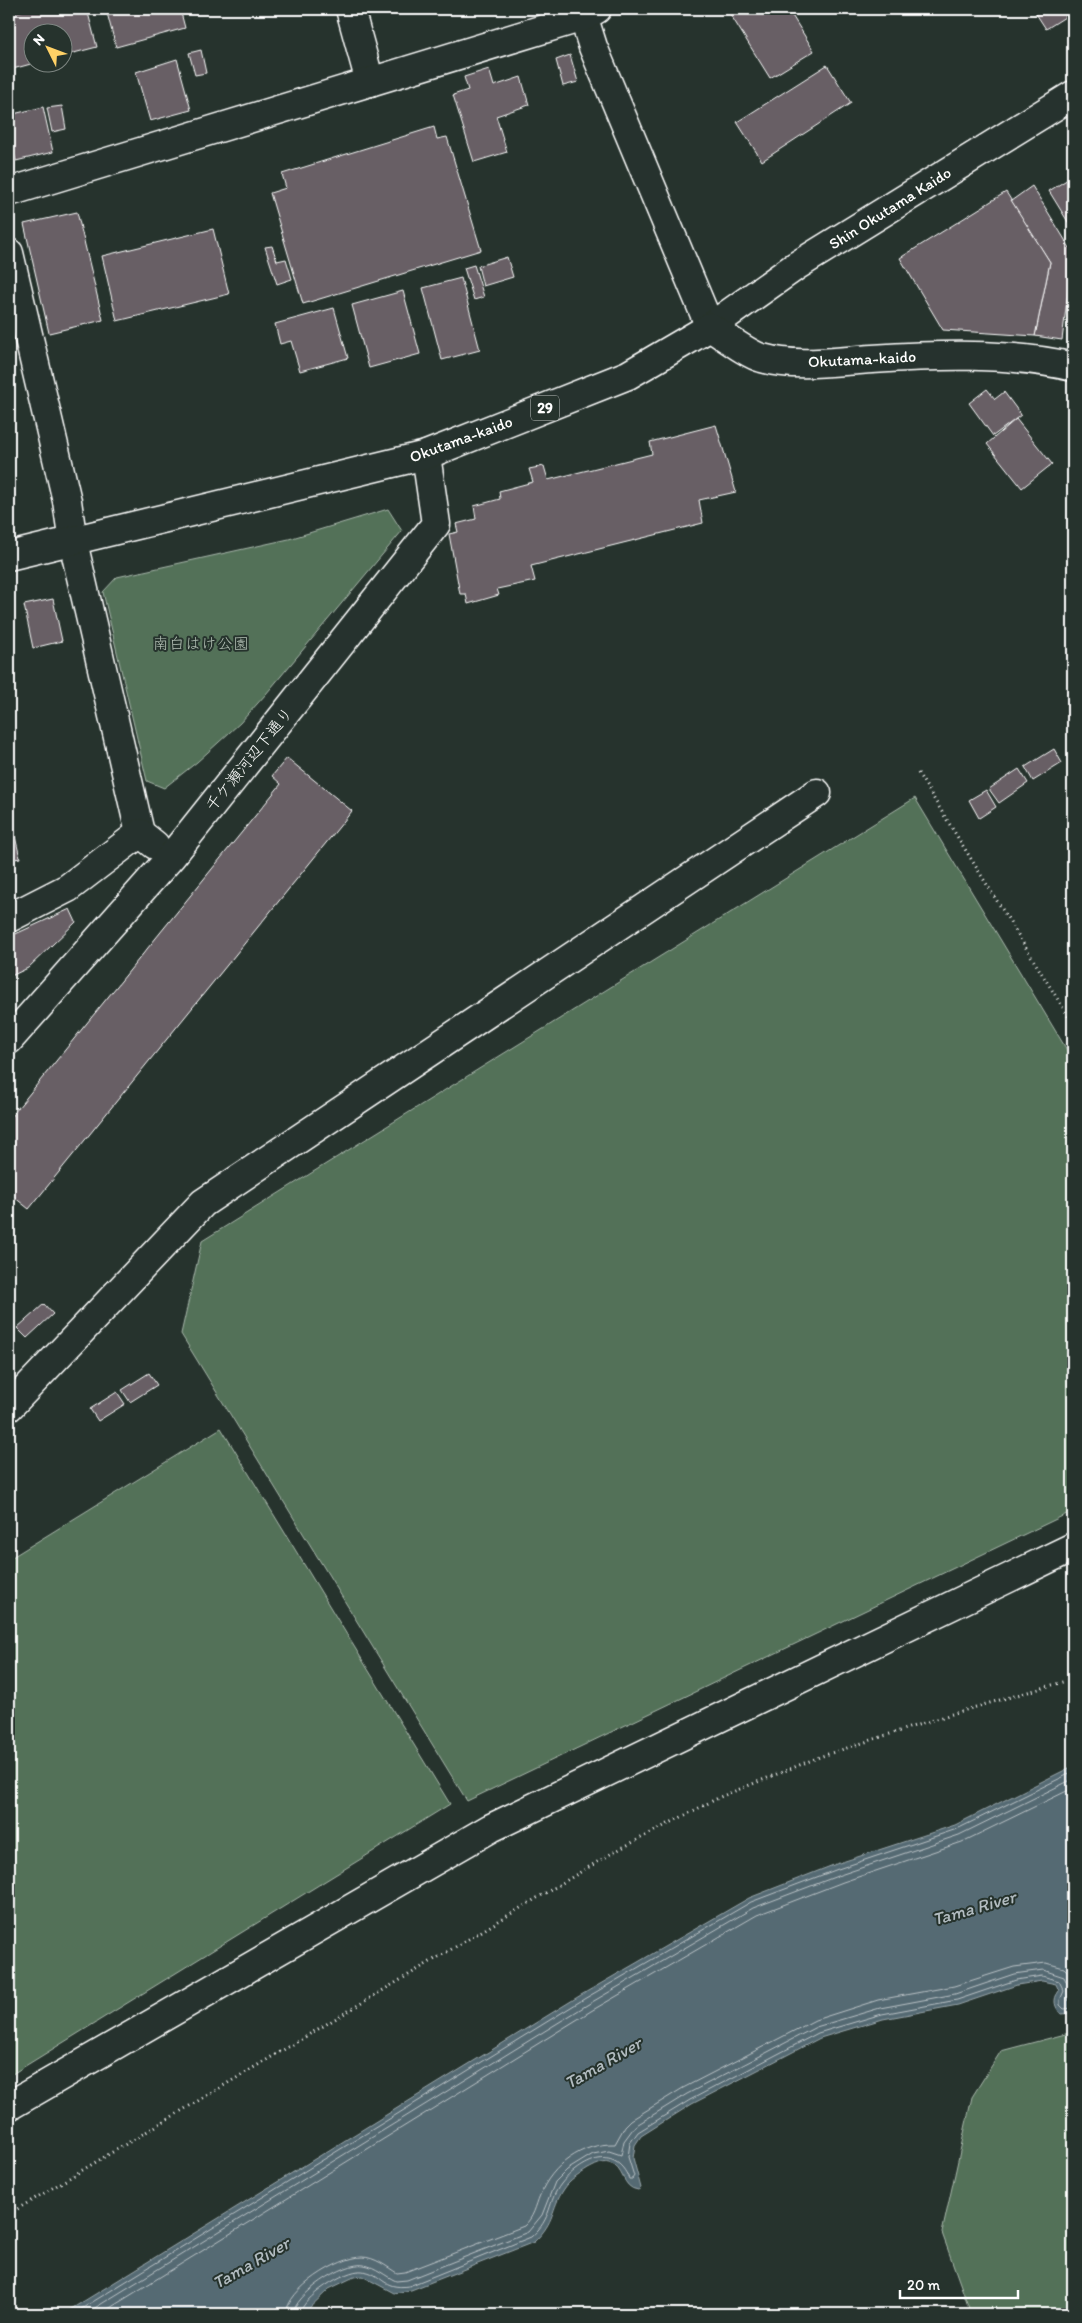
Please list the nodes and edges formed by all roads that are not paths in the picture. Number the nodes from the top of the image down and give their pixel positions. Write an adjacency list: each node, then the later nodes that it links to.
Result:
1 (350, 9): 3 (street)
2 (587, 12): 3 (street); 7 (street)
3 (370, 82): 5 (street)
4 (1073, 95): 7 (street, Shin Okutama Kaido / 29)
5 (9, 192)
6 (9, 253): 10 (street)
7 (710, 327): 8 (street, Okutama-kaido); 9 (street, Okutama-kaido / 29)
8 (1073, 367)
9 (426, 455): 10 (street, Okutama-kaido / 29); 14 (street, 千ケ瀬河辺下通り)
10 (73, 542): 11 (street, Okutama-kaido / 29); 13 (street)
11 (9, 556)
12 (816, 793): 17 (street)
13 (140, 833): 14 (street); 15 (street)
14 (171, 857): 16 (street, 千ケ瀬河辺下通り)
15 (9, 918)
16 (9, 1040)
17 (9, 1407)
18 (1073, 1547): 19 (street)
19 (9, 2106)

